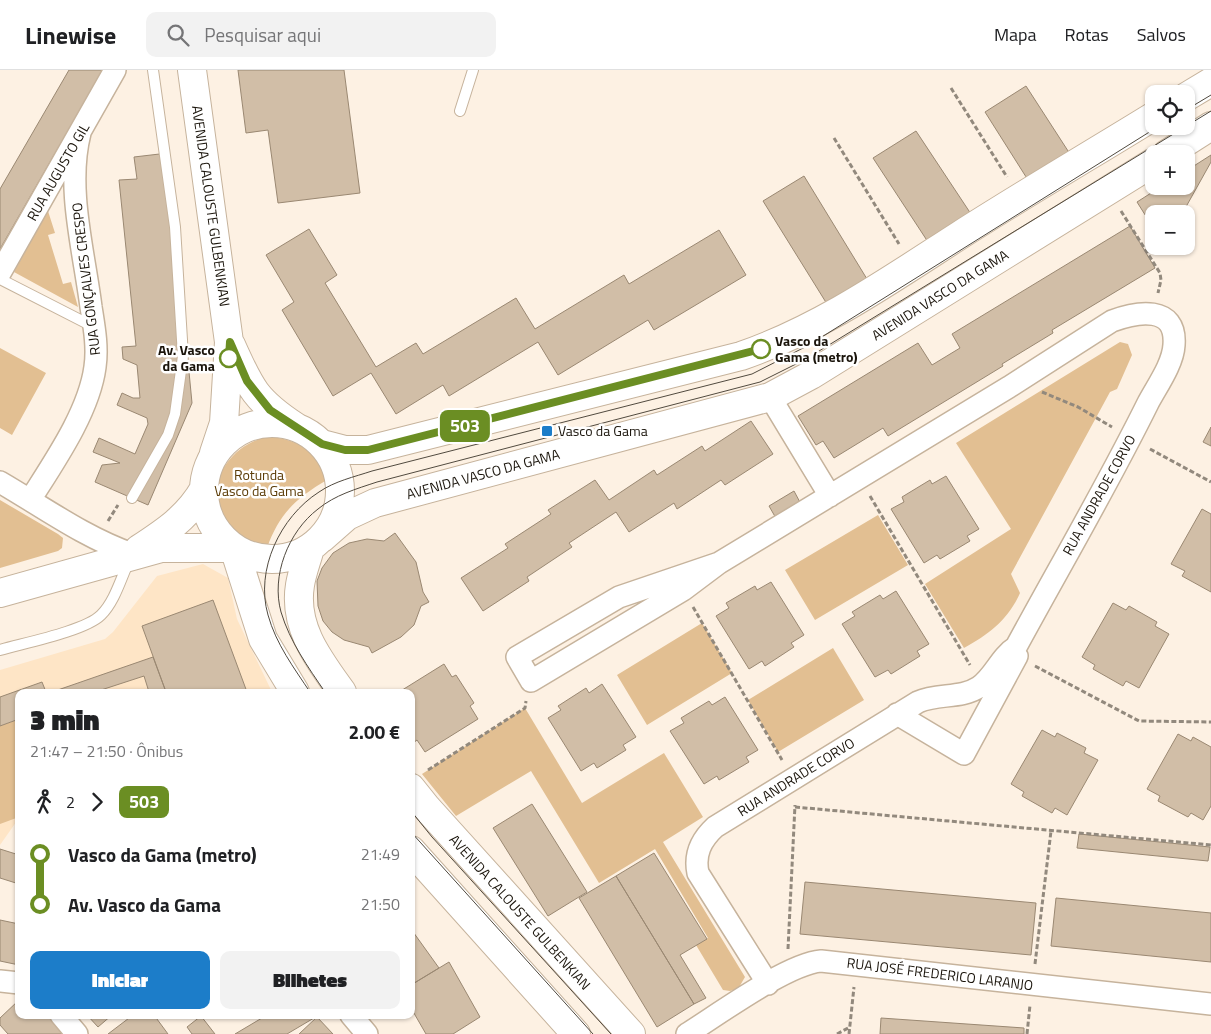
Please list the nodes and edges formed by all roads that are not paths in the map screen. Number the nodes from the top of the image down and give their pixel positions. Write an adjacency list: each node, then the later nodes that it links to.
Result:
1 (115, 70): 10 (street, RUA AUGUSTO GIL)
2 (153, 70): 24 (lane)
3 (192, 70): 16 (main road, AVENIDA CALOUSTE GULBENKIAN)
4 (473, 70): 7 (lane)
5 (1211, 82): 6 (main road)
6 (1195, 92)
7 (460, 112)
8 (1145, 121): 19 (main road)
9 (1211, 126): 11 (main road)
10 (80, 133): 13 (street, RUA AUGUSTO GIL); 15 (street, RUA GONÇALVES CRESPO)
11 (1181, 145)
12 (1145, 167): 17 (main road, AVENIDA VASCO DA GAMA)
13 (0, 273)
14 (0, 279): 15 (lane)
15 (94, 327): 25 (street, RUA GONÇALVES CRESPO)
16 (230, 342): 18 (main road, AVENIDA CALOUSTE GULBENKIAN); 20 (main road, AVENIDA CALOUSTE GULBENKIAN)
17 (770, 397): 23 (street); 26 (main road, AVENIDA VASCO DA GAMA)
18 (298, 428): 19 (main road); 20 (main road)
19 (322, 444): 26 (main road)
20 (213, 457): 22 (main road)
21 (0, 482): 25 (street)
22 (204, 489): 27 (main road); 28 (main road)
23 (830, 496): 29 (street); 32 (street, RUA ANDRADE CORVO)
24 (132, 498)
25 (30, 500): 28 (street)
26 (316, 543): 27 (main road); 34 (main road)
27 (234, 548): 28 (main road); 33 (main road)
28 (132, 554): 30 (main road); 31 (lane)
29 (719, 563): 29 (street)
30 (0, 592)
31 (0, 650)
32 (1016, 652): 35 (street, RUA ANDRADE CORVO); 35 (street)
33 (293, 689)
34 (340, 689)
35 (897, 714): 40 (street, RUA ANDRADE CORVO)
36 (417, 781): 47 (main road, AVENIDA CALOUSTE GULBENKIAN)
37 (415, 854): 46 (main road)
38 (0, 981): 39 (street)
39 (15, 983)
40 (768, 984): 41 (street, RUA JOSÉ FREDERICO LARANJO); 48 (street, RUA JOSÉ FREDERICO LARANJO)
41 (1211, 1004)
42 (64, 1019): 44 (street)
43 (354, 1019): 45 (street)
44 (77, 1034)
45 (366, 1034)
46 (576, 1034)
47 (631, 1034)
48 (687, 1034)

